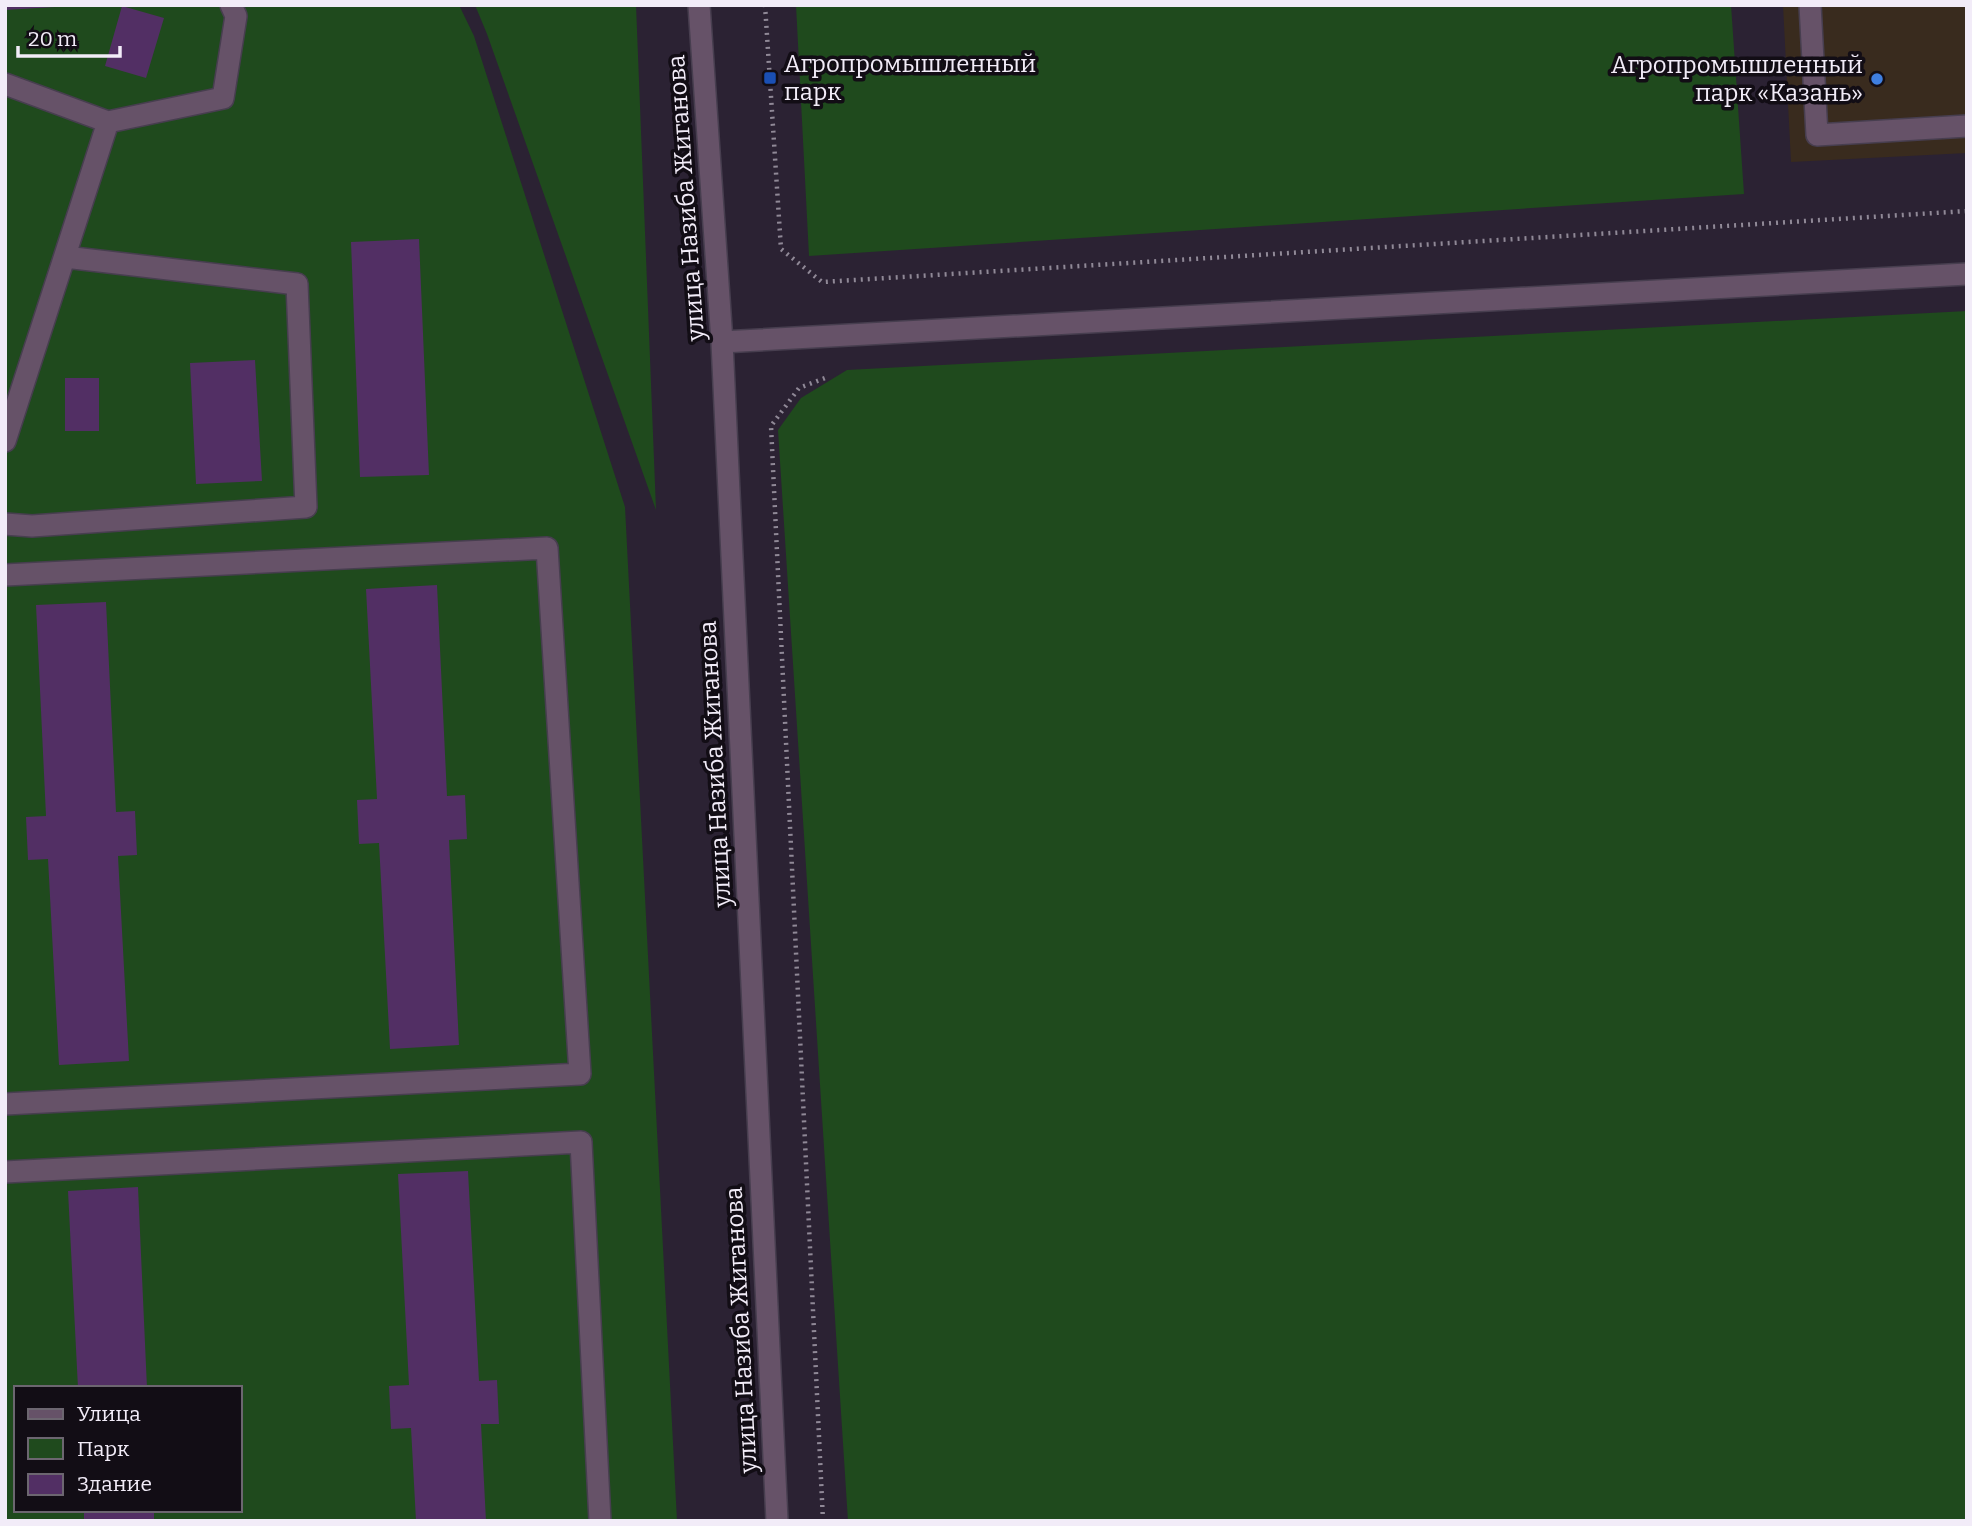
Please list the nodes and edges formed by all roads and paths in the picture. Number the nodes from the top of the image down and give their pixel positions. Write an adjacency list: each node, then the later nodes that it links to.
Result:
1 (231, 5): 6 (street)
2 (699, 5): 11 (street, улица Назиба Жиганова)
3 (765, 5): 8 (path)
4 (1810, 5): 7 (street)
5 (5, 84): 6 (street)
6 (108, 122): 9 (street)
7 (1967, 126)
8 (1967, 211)
9 (65, 257): 13 (street); 14 (street)
10 (1967, 274): 11 (street)
11 (722, 342): 19 (street, улица Назиба Жиганова)
12 (825, 379): 20 (path)
13 (5, 442)
14 (5, 524)
15 (5, 575): 16 (street)
16 (5, 1104)
17 (5, 1172): 18 (street)
18 (600, 1521)
19 (776, 1521)
20 (823, 1521)

